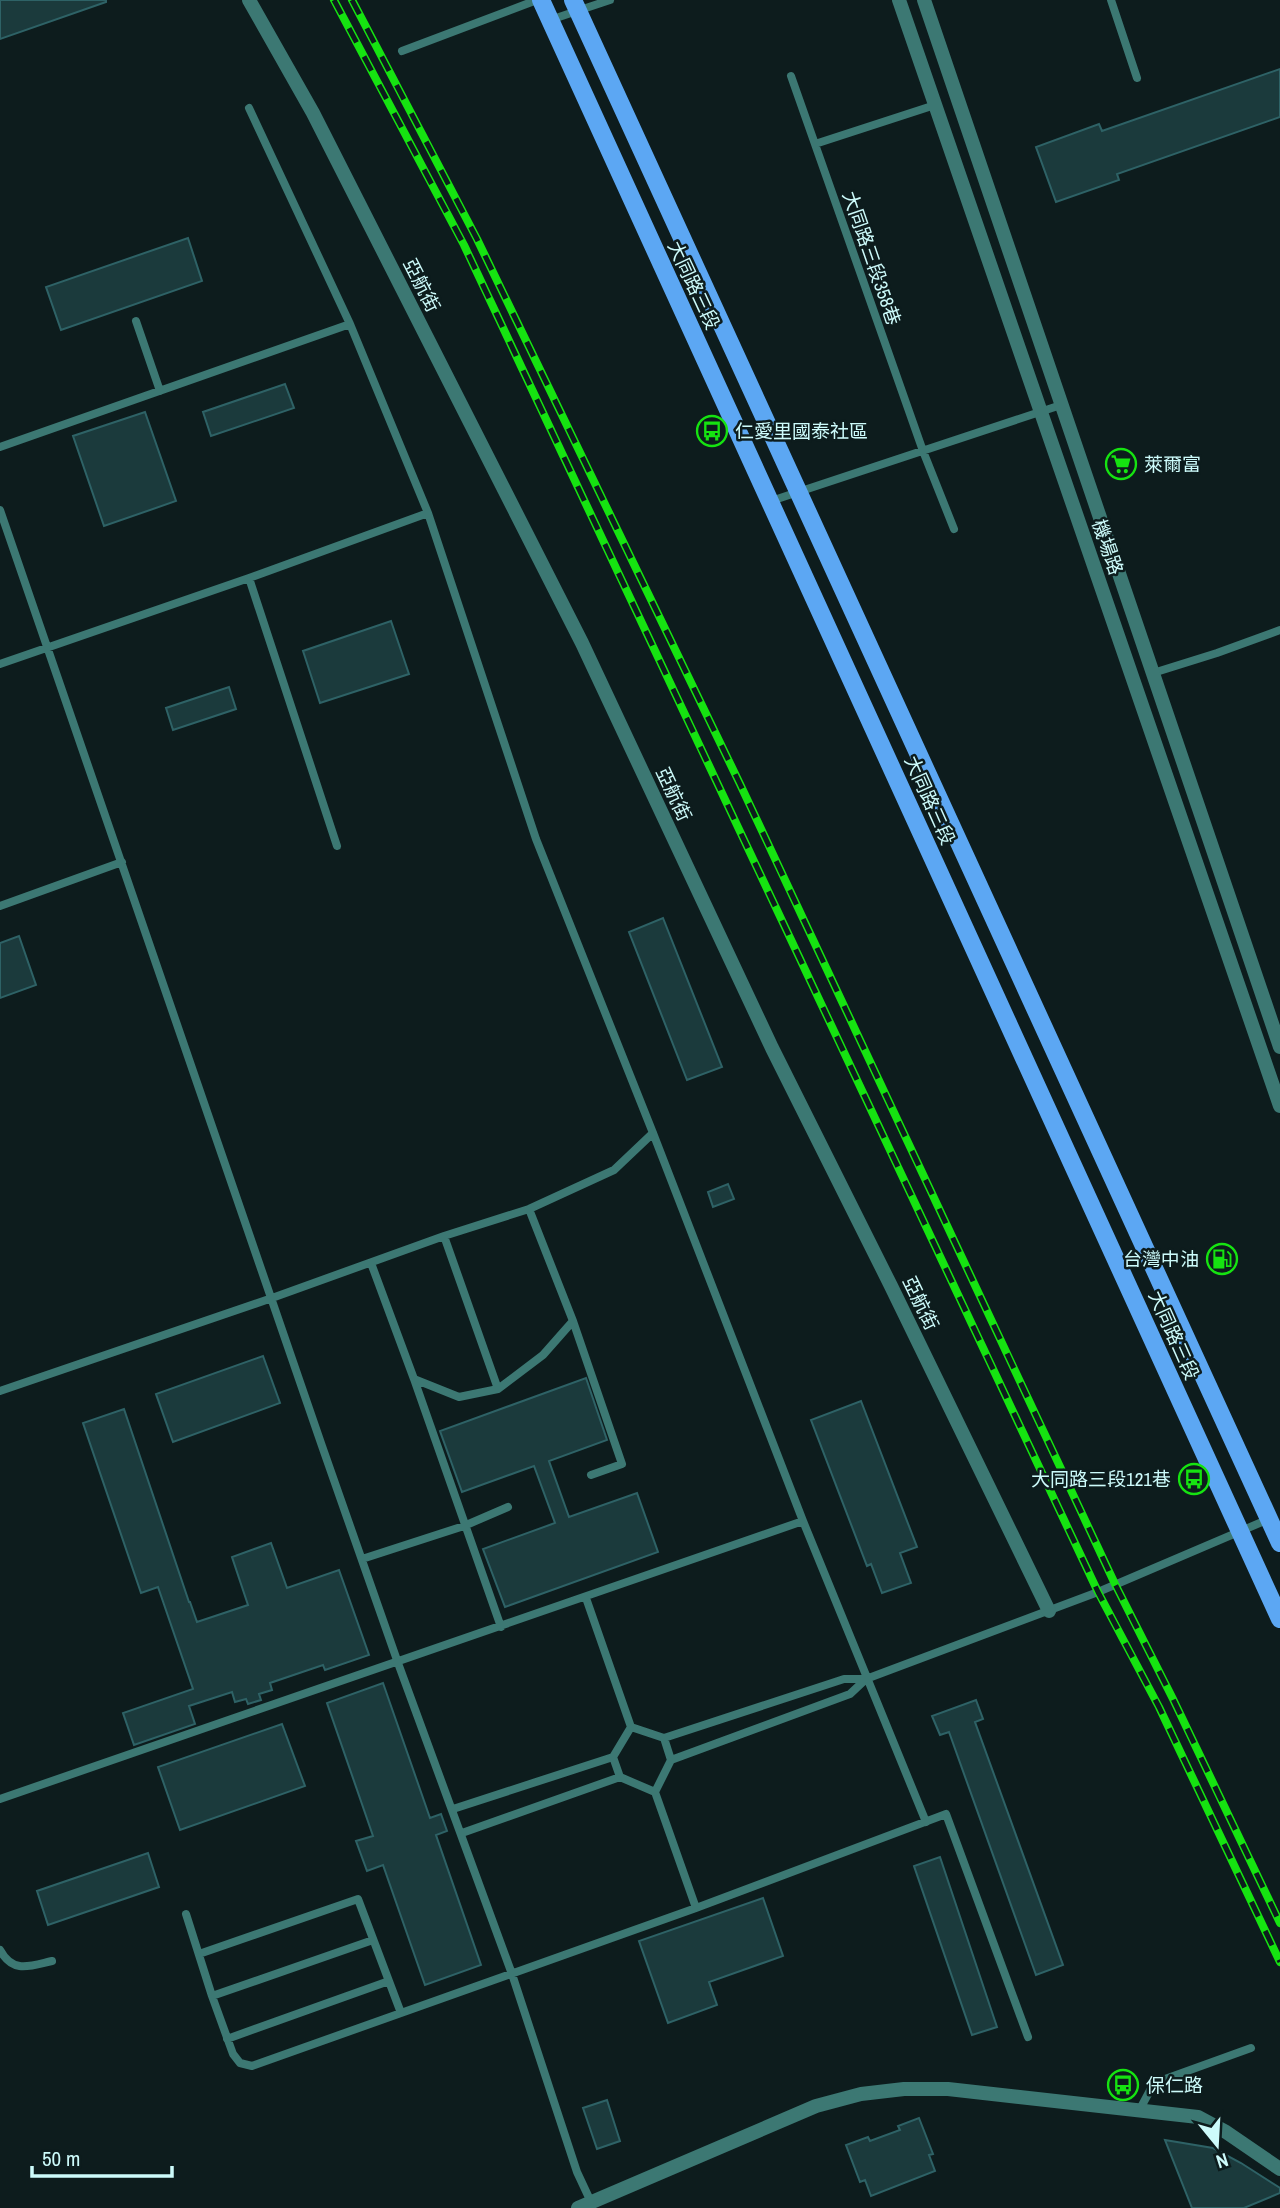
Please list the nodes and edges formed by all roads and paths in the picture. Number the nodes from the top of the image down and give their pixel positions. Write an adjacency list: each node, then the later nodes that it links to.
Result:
1 (249, 0): 55 (street, 亞航街)
2 (539, 0): 8 (main road, 大同路三段); 9 (lane)
3 (610, 0): 7 (lane)
4 (899, 0): 12 (street, 機場路)
5 (924, 0): 18 (street, 機場路)
6 (1111, 0): 11 (lane)
7 (575, 5): 8 (lane); 22 (main road, 大同路三段)
8 (550, 20): 23 (main road, 大同路三段)
9 (402, 51)
10 (791, 76): 14 (lane, 大同路三段358巷)
11 (1137, 78)
12 (935, 105): 14 (lane); 19 (street, 機場路)
13 (249, 108): 16 (lane)
14 (815, 144): 21 (lane, 大同路三段358巷)
15 (136, 321): 17 (lane)
16 (350, 324): 17 (lane); 25 (lane)
17 (160, 391): 20 (lane)
18 (1061, 405): 19 (lane); 31 (street, 機場路)
19 (1041, 412): 21 (lane); 36 (street, 機場路)
20 (0, 447)
21 (923, 451): 22 (lane); 26 (lane, 大同路三段358巷)
22 (798, 492): 23 (lane); 48 (main road, 大同路三段)
23 (771, 501): 51 (main road, 大同路三段)
24 (0, 510): 29 (lane)
25 (428, 513): 27 (lane); 37 (lane)
26 (954, 529)
27 (249, 578): 29 (lane); 32 (lane)
28 (1280, 630): 31 (lane)
29 (48, 647): 30 (lane); 33 (lane)
30 (0, 664)
31 (1153, 673): 35 (street, 機場路)
32 (337, 846)
33 (122, 862): 34 (lane); 41 (lane)
34 (0, 905)
35 (1280, 1047)
36 (1280, 1106)
37 (653, 1133): 38 (lane); 49 (lane)
38 (529, 1209): 39 (lane); 42 (lane)
39 (444, 1236): 40 (lane); 44 (lane)
40 (371, 1263): 41 (lane); 43 (lane)
41 (272, 1298): 45 (lane); 53 (lane)
42 (573, 1321): 44 (lane); 46 (lane)
43 (414, 1379): 44 (lane); 50 (lane)
44 (498, 1389)
45 (0, 1391)
46 (591, 1475)
47 (508, 1507): 50 (lane)
48 (1269, 1519): 51 (lane); 52 (main road, 大同路三段)
49 (803, 1521): 54 (lane); 59 (lane)
50 (464, 1526): 53 (lane); 57 (lane)
51 (1240, 1532): 55 (lane); 56 (main road, 大同路三段)
52 (1280, 1543)
53 (362, 1559): 58 (lane)
54 (586, 1598): 57 (lane); 60 (lane)
55 (1049, 1611): 59 (lane)
56 (1280, 1619)
57 (501, 1628): 58 (lane)
58 (398, 1663): 66 (lane); 67 (lane)
59 (866, 1679): 61 (lane); 63 (lane); 68 (lane)
60 (631, 1727): 61 (lane); 62 (lane)
61 (664, 1738): 63 (lane)
62 (613, 1757): 64 (lane); 67 (lane)
63 (671, 1759): 65 (lane)
64 (620, 1777): 65 (lane); 69 (lane)
65 (655, 1792): 70 (lane)
66 (0, 1799)
67 (453, 1809): 69 (lane)
68 (926, 1822): 70 (lane); 80 (lane)
69 (462, 1833): 76 (lane)
70 (696, 1908): 76 (lane)
71 (186, 1914): 74 (lane)
72 (373, 1940): 74 (lane); 77 (lane); 78 (lane)
73 (0, 1950): 75 (lane)
74 (199, 1954): 78 (lane)
75 (52, 1961)
76 (512, 1973): 79 (lane); 85 (lane)
77 (389, 1981): 79 (lane); 81 (lane)
78 (212, 1996): 81 (lane)
79 (401, 2013): 81 (lane)
80 (1028, 2037)
81 (227, 2039)
82 (1251, 2048): 83 (lane)
83 (1140, 2109): 84 (street); 85 (street)
84 (1280, 2169)
85 (587, 2206)

